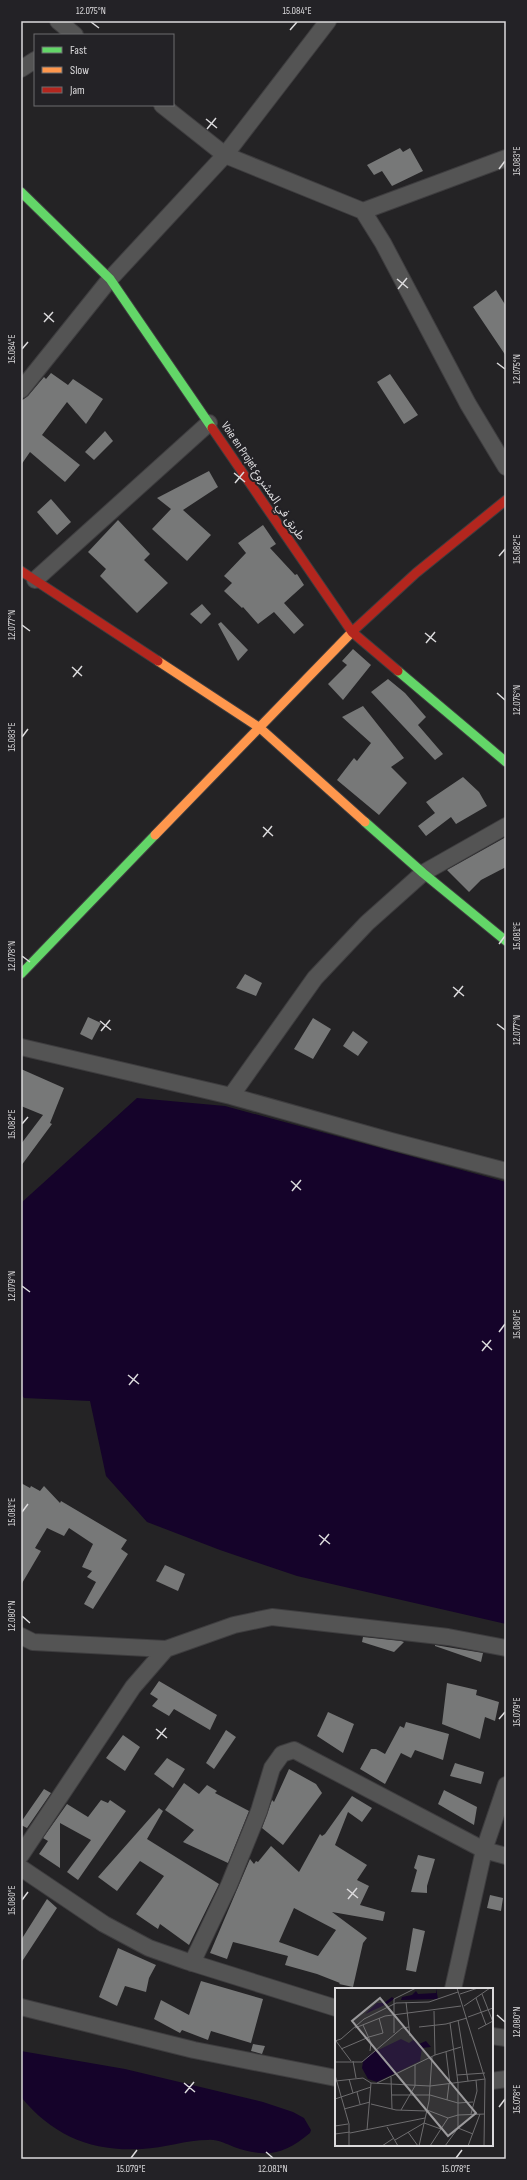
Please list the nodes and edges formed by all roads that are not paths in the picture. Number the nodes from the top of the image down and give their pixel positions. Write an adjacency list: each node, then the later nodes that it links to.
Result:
1 (58, 21): 3 (street)
2 (328, 21): 7 (street)
3 (73, 34)
4 (34, 61): 5 (street)
5 (21, 69)
6 (163, 106): 7 (street)
7 (225, 155): 10 (street); 11 (street)
8 (506, 158): 10 (street)
9 (21, 192): 11 (street, Voie en Projet طريق في المشروع)
10 (363, 211): 14 (street)
11 (110, 279): 12 (street); 13 (street, Voie en Projet طريق في المشروع)
12 (21, 390)
13 (209, 423): 16 (street); 17 (street, Voie en Projet طريق في المشروع)
14 (506, 468)
15 (506, 500): 17 (street)
16 (25, 575): 18 (street)
17 (352, 632): 18 (street); 19 (street, Voie en Projet طريق في المشروع)
18 (260, 728): 21 (street); 23 (street)
19 (506, 762)
20 (506, 826): 21 (street)
21 (423, 873): 22 (street); 25 (street)
22 (506, 941)
23 (21, 974)
24 (21, 1047): 25 (street)
25 (231, 1096): 26 (street)
26 (506, 1171)
27 (21, 1636): 28 (street)
28 (166, 1648): 29 (street); 32 (street)
29 (506, 1648)
30 (506, 1785): 31 (street)
31 (484, 1850): 33 (street); 35 (street); 36 (street)
32 (21, 1855)
33 (506, 1856)
34 (21, 1868): 35 (street)
35 (192, 1963): 38 (street)
36 (454, 1988)
37 (21, 2007): 41 (street)
38 (335, 2008)
39 (493, 2036): 40 (street)
40 (506, 2038)
41 (335, 2078)
42 (506, 2079): 43 (street)
43 (493, 2081)

